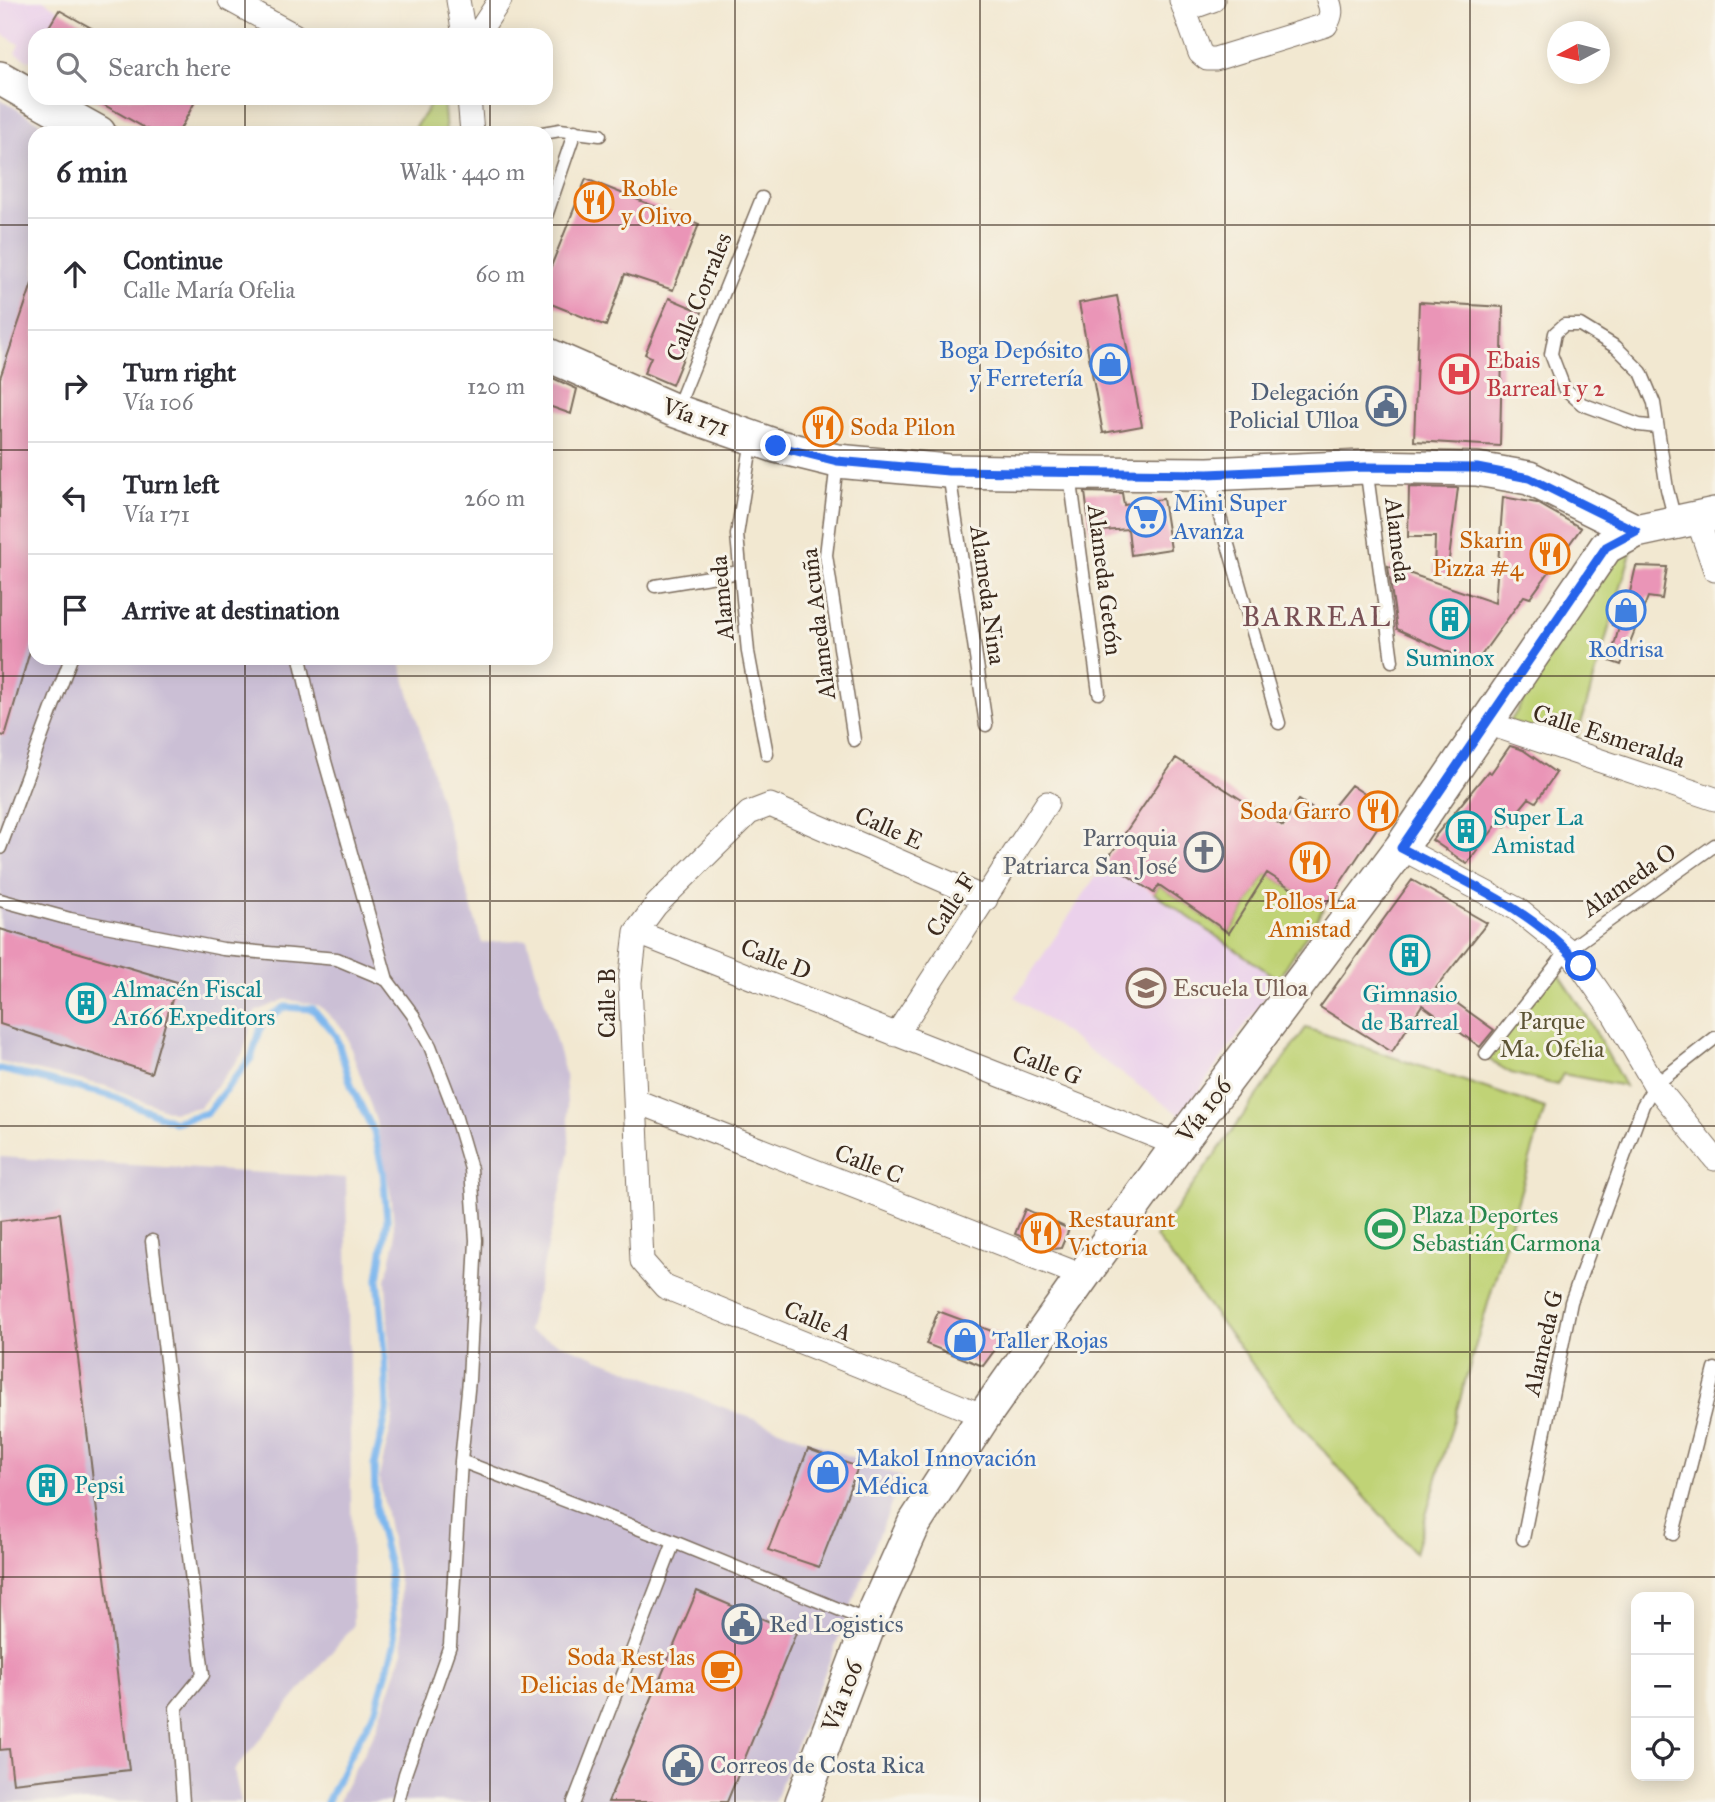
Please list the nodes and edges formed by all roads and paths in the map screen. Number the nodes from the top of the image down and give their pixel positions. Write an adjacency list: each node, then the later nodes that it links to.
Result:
1 (230, 0): 7 (street)
2 (458, 0): 8 (street)
3 (500, 0): 9 (street)
4 (1213, 0): 6 (street)
5 (1328, 0): 6 (street)
6 (1183, 5)
7 (281, 28)
8 (463, 28)
9 (482, 28)
10 (0, 78): 11 (main road)
11 (28, 94)
12 (48, 105): 14 (main road)
13 (470, 105): 15 (street)
14 (86, 126)
15 (471, 126)
16 (553, 131): 17 (lane)
17 (575, 131): 18 (lane); 19 (lane)
18 (600, 135)
19 (553, 195)
20 (762, 198): 22 (lane, Calle Corrales)
21 (553, 354): 22 (main road, Vía 171)
22 (676, 411): 24 (main road, Vía 171)
23 (1657, 427): 23 (lane); 30 (lane)
24 (752, 438): 25 (main road, Vía 171); 33 (lane, Alameda)
25 (837, 461): 27 (main road, Vía 171); 42 (lane, Alameda Acuña)
26 (1366, 467): 29 (main road, Vía 171); 31 (main road, Vía 171); 35 (lane, Alameda)
27 (948, 471): 28 (main road, Vía 171); 41 (lane, Alameda Nina)
28 (1070, 473): 29 (main road, Vía 171); 38 (lane, Alameda Getón)
29 (1208, 474): 39 (lane)
30 (1696, 518): 31 (main road, Vía 106); 32 (street)
31 (1636, 531): 40 (main road, Vía 106)
32 (1715, 570)
33 (740, 572): 34 (lane); 43 (lane, Alameda)
34 (655, 586)
35 (1392, 661)
36 (68, 665): 47 (lane)
37 (302, 665): 53 (lane)
38 (1099, 693)
39 (1279, 723)
40 (1487, 723): 44 (street, Calle Esmeralda); 48 (main road, Vía 106)
41 (986, 725)
42 (854, 740)
43 (767, 754)
44 (1715, 799)
45 (1047, 803): 49 (street, Calle F)
46 (1715, 845): 52 (lane, Alameda O)
47 (0, 848)
48 (1401, 848): 52 (street); 59 (main road, Vía 106)
49 (986, 899): 51 (street, Calle E); 54 (street, Calle F)
50 (0, 900): 53 (lane)
51 (636, 932): 54 (street, Calle D); 58 (street, Calle B)
52 (1568, 950): 56 (lane, Alameda O); 57 (street)
53 (387, 979): 66 (lane)
54 (896, 1035): 59 (street, Calle G)
55 (1715, 1038): 57 (lane)
56 (1486, 1054)
57 (1655, 1084): 60 (street); 68 (lane, Alameda G)
58 (636, 1101): 62 (street, Calle B); 63 (street, Calle C)
59 (1178, 1145): 63 (main road, Vía 106)
60 (1715, 1159)
61 (152, 1241): 71 (lane)
62 (642, 1261): 65 (street, Calle A)
63 (1083, 1276): 65 (main road, Vía 106)
64 (1715, 1369): 67 (lane)
65 (984, 1416): 70 (main road, Vía 106)
66 (461, 1461): 69 (lane); 72 (lane)
67 (1673, 1534)
68 (1523, 1539)
69 (674, 1542): 70 (lane); 73 (lane)
70 (870, 1622): 74 (main road, Vía 106)
71 (183, 1802)
72 (398, 1802)
73 (575, 1802)
74 (802, 1802)

